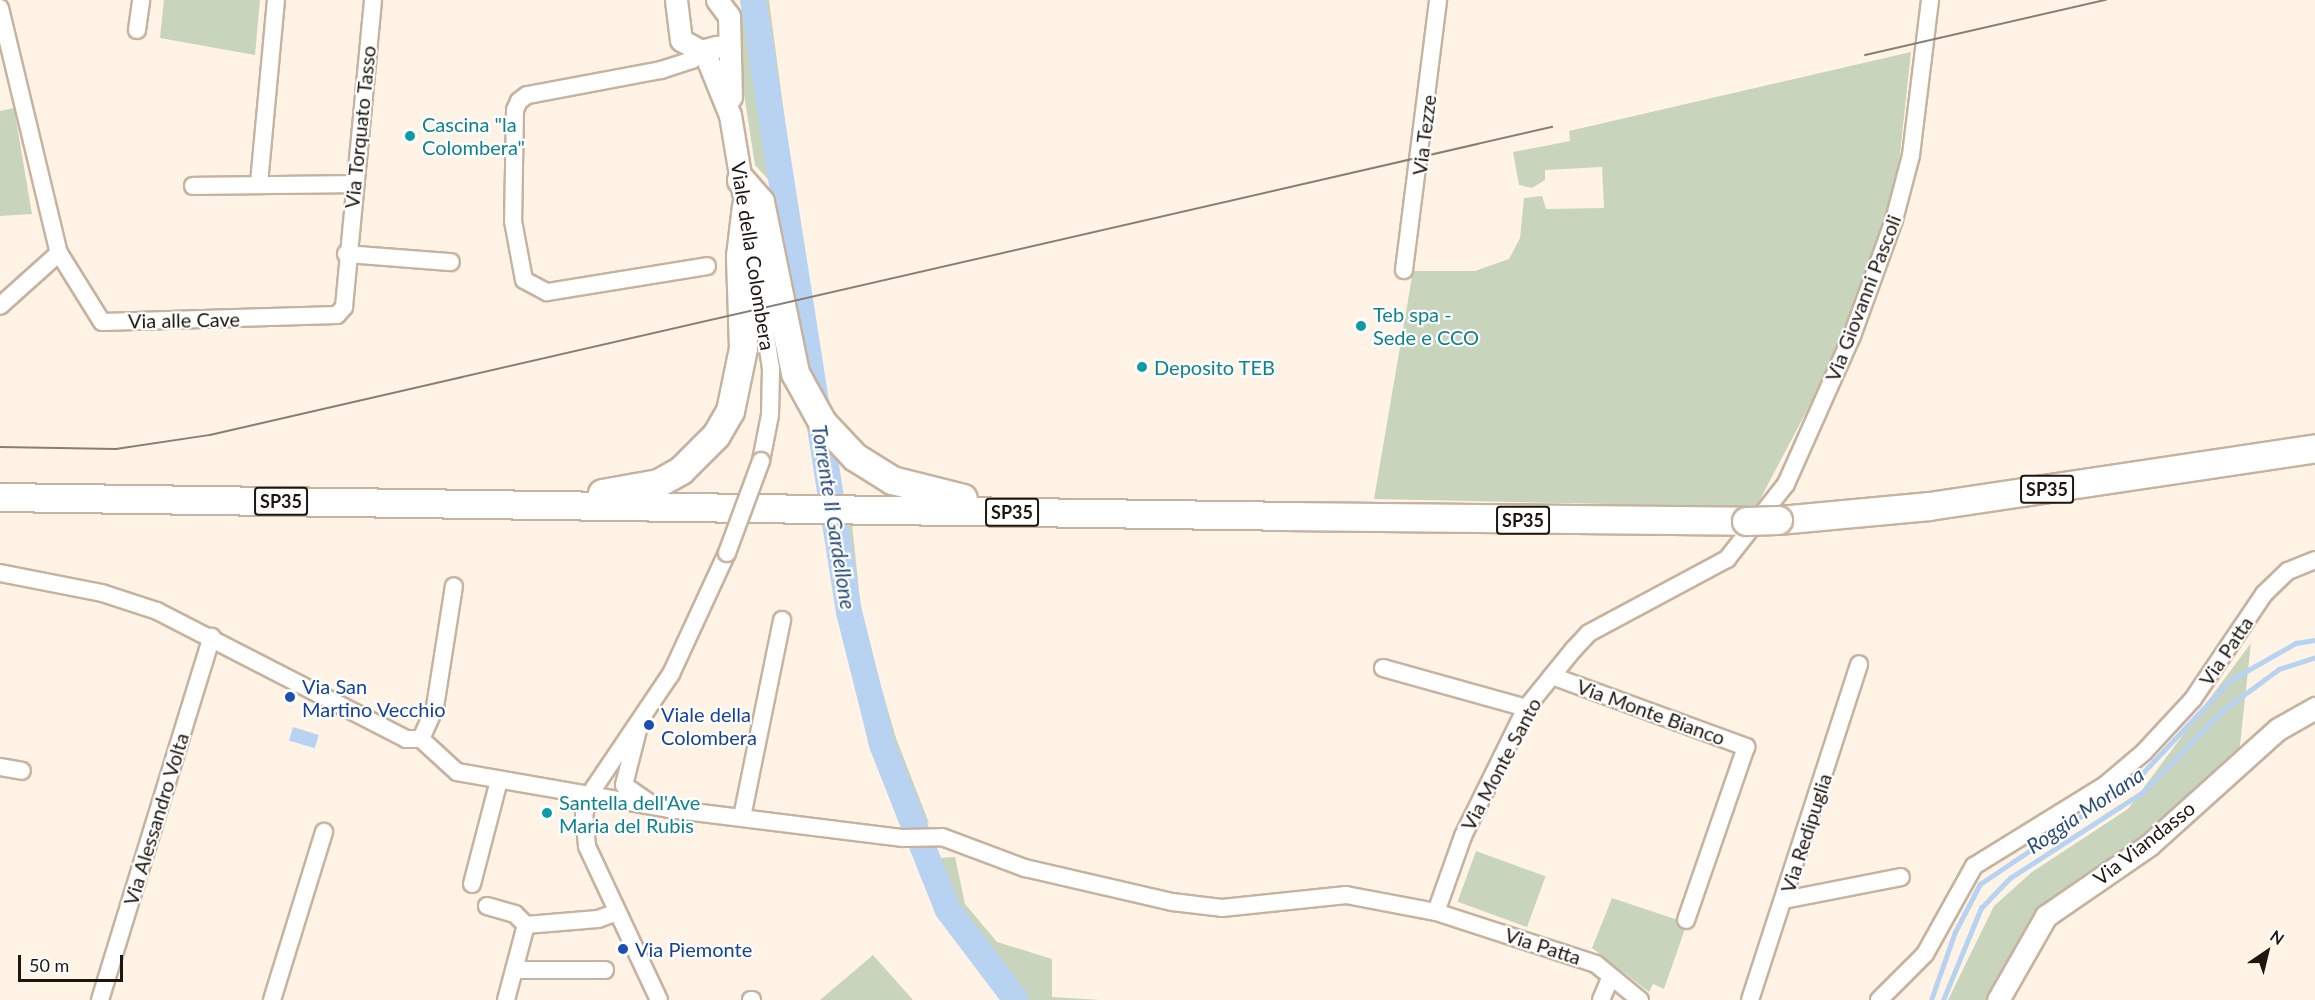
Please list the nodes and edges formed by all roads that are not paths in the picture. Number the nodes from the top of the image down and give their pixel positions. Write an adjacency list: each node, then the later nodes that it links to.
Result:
1 (141, 0): 9 (street)
2 (276, 0): 14 (street)
3 (373, 0): 15 (street, Via Torquato Tasso)
4 (717, 0): 10 (street, Viale della Colombera)
5 (1438, 0): 22 (street, Via Tezze)
6 (1930, 0): 29 (street, Via Giovanni Pascoli)
7 (0, 8): 18 (street)
8 (679, 12): 11 (street); 12 (street)
9 (137, 30)
10 (728, 33): 11 (street); 13 (street, Viale della Colombera)
11 (702, 51): 12 (street); 13 (street, Viale della Colombera)
12 (654, 71): 21 (street)
13 (730, 115): 17 (street, Viale della Colombera)
14 (259, 183): 15 (street); 16 (street)
15 (355, 184): 19 (street, Via Torquato Tasso)
16 (193, 186)
17 (743, 193): 27 (highway); 28 (highway); 40 (street, Viale della Colombera, bridge)
18 (59, 253): 23 (street); 24 (street, Via alle Cave)
19 (346, 254): 20 (street); 24 (street, Via Torquato Tasso)
20 (451, 262)
21 (707, 266)
22 (1404, 270)
23 (0, 306)
24 (344, 307)
25 (2315, 448): 29 (highway, SP35)
26 (0, 497): 27 (highway, SP35)
27 (468, 504): 28 (highway, SP35)
28 (1299, 516): 29 (highway, SP35)
29 (1764, 518): 37 (street, Via Monte Santo)
30 (2315, 560): 67 (street, Via Patta)
31 (0, 573): 34 (street)
32 (454, 586): 41 (street)
33 (782, 620): 47 (street)
34 (212, 637): 41 (street); 60 (street, Via Alessandro Volta)
35 (1859, 664): 51 (street, Via Redipuglia)
36 (1383, 668): 38 (street)
37 (1552, 676): 38 (street, Via Monte Santo); 55 (street, Via Monte Bianco)
38 (1526, 708): 54 (street, Via Monte Santo)
39 (2315, 708): 68 (street, Via Viandasso)
40 (638, 728): 45 (street, Viale della Colombera); 46 (street, Viale della Colombera)
41 (421, 739): 44 (street)
42 (0, 767): 43 (street)
43 (22, 771)
44 (499, 780): 45 (street); 50 (street)
45 (588, 798): 46 (street); 53 (street)
46 (669, 809): 47 (street)
47 (742, 817): 54 (street)
48 (324, 832): 61 (street)
49 (1901, 877): 51 (street)
50 (472, 884)
51 (1784, 900): 66 (street, Via Redipuglia)
52 (487, 906): 56 (street)
53 (617, 912): 56 (street); 63 (street)
54 (1436, 912): 59 (street, Via Patta)
55 (1686, 920)
56 (526, 925): 57 (street)
57 (514, 970): 58 (street); 62 (street)
58 (605, 970)
59 (1611, 977): 64 (street); 65 (street, Via Patta)
60 (101, 999)
61 (272, 1000)
62 (506, 1000)
63 (659, 1000)
64 (1601, 1000)
65 (1640, 1000)
66 (1750, 1000)
67 (1879, 1000)
68 (1998, 1000)

